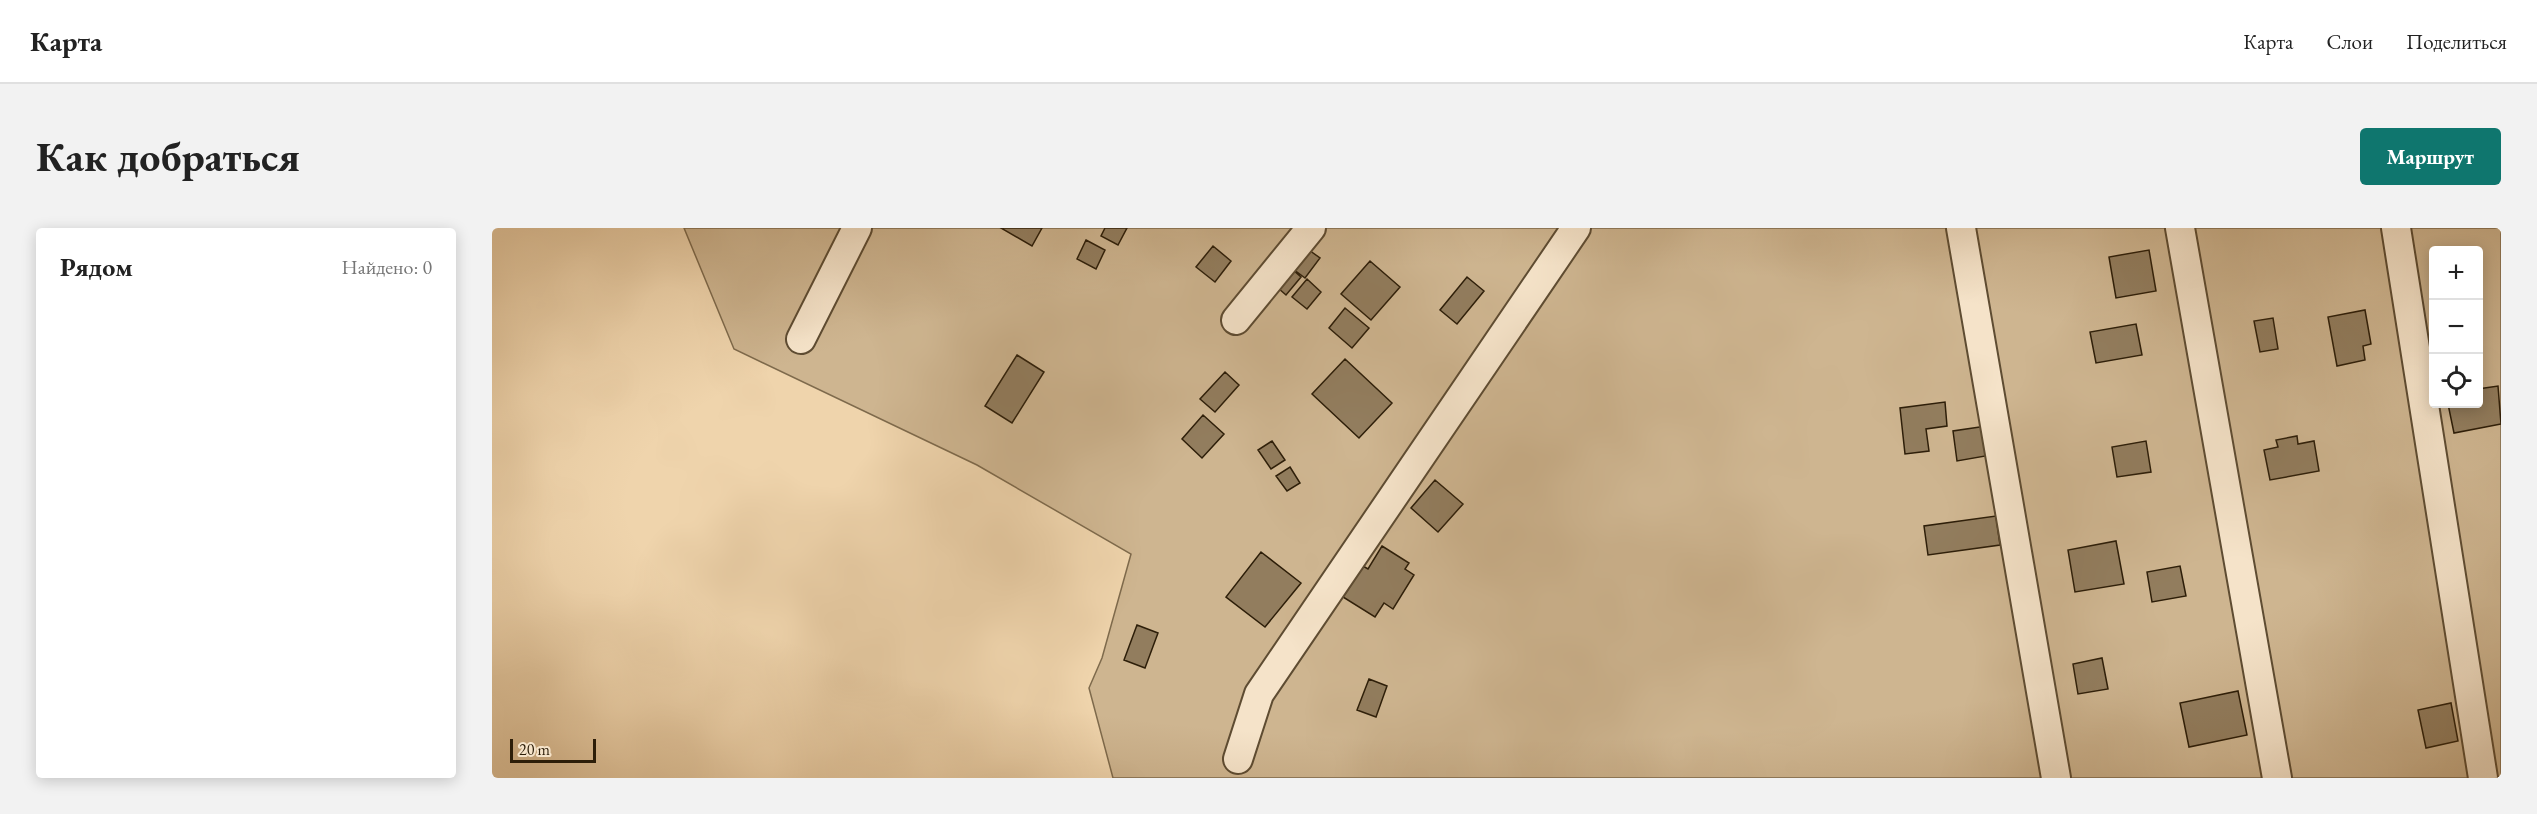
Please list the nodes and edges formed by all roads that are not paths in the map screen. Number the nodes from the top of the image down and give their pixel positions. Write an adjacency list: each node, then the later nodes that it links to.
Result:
1 (857, 228): 8 (lane)
2 (1311, 228): 7 (lane)
3 (1576, 228): 9 (lane)
4 (1961, 228): 10 (lane)
5 (2180, 228): 11 (lane)
6 (2396, 228): 12 (lane)
7 (1236, 320)
8 (801, 339)
9 (1238, 759)
10 (2056, 778)
11 (2277, 778)
12 (2483, 778)

